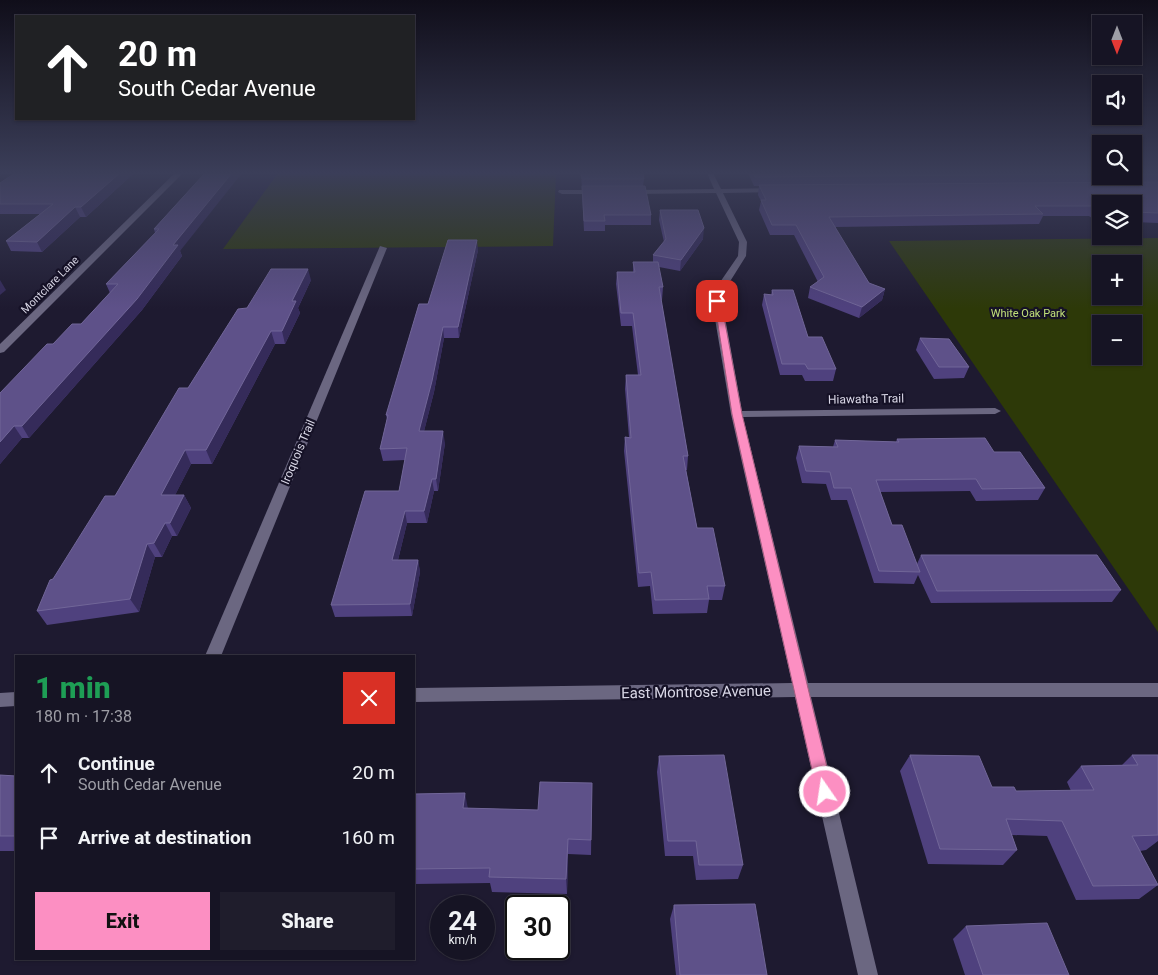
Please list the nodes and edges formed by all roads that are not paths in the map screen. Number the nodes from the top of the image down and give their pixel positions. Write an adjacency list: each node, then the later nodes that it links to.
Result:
1 (133, 218): 4 (street, Montclare Lane)
2 (731, 218): 6 (street)
3 (383, 248): 7 (street, Iroquois Trail)
4 (0, 350)
5 (995, 411): 6 (street, Hiawatha Trail)
6 (737, 414): 8 (street)
7 (213, 655)
8 (801, 690): 9 (street, East Montrose Avenue); 10 (street, East Montrose Avenue); 13 (street)
9 (1158, 690)
10 (415, 695)
11 (0, 700): 12 (street)
12 (15, 700)
13 (868, 975)

